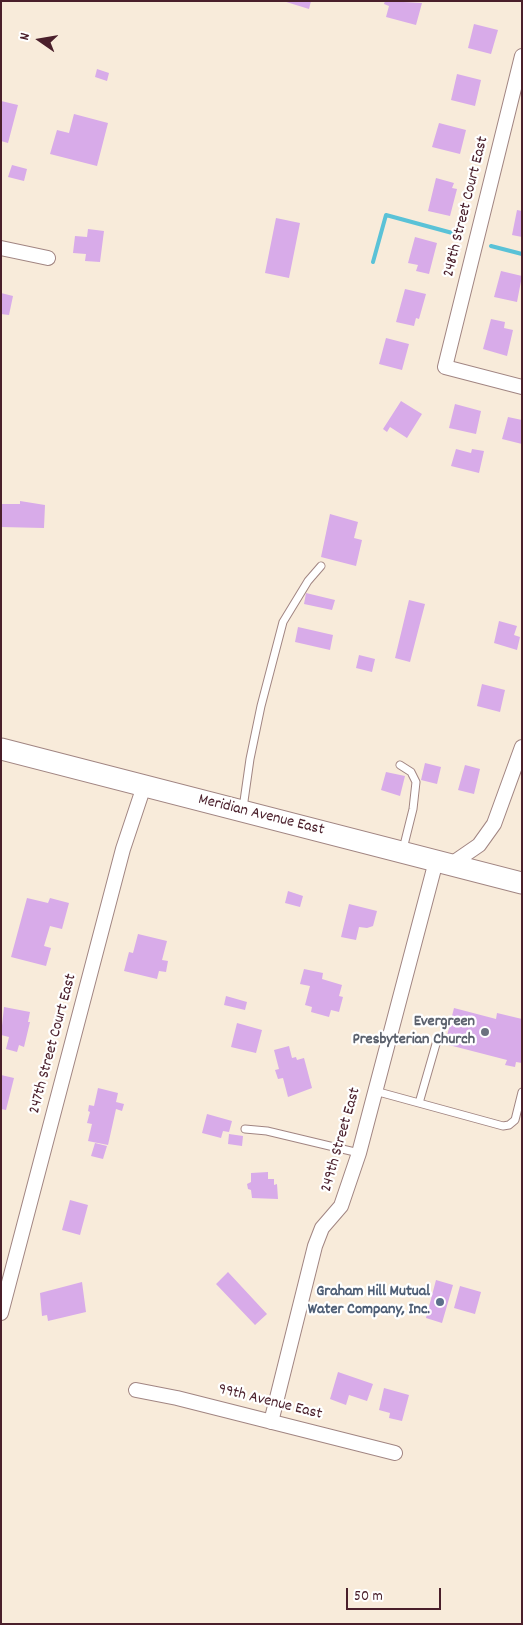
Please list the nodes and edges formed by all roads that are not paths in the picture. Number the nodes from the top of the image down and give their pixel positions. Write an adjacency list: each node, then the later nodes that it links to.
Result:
1 (521, 62): 4 (street, 248th Street Court East)
2 (1, 248): 3 (street)
3 (48, 258)
4 (522, 387)
5 (321, 566): 10 (lane)
6 (522, 747): 12 (street)
7 (1, 749): 9 (main road, Meridian Avenue East)
8 (400, 765): 11 (lane)
9 (144, 786): 10 (main road, Meridian Avenue East); 20 (street, 247th Street Court East)
10 (243, 811): 11 (main road, Meridian Avenue East)
11 (402, 852): 12 (main road, Meridian Avenue East)
12 (443, 863): 13 (main road, Meridian Avenue East); 15 (street, 249th Street East)
13 (522, 883)
14 (436, 1044): 17 (lane)
15 (374, 1091): 17 (lane); 19 (street, 249th Street East)
16 (522, 1092): 17 (lane)
17 (419, 1103)
18 (245, 1130): 19 (lane)
19 (359, 1153): 22 (street, 249th Street East)
20 (1, 1313)
21 (136, 1390): 22 (street, 99th Avenue East)
22 (271, 1422): 23 (street, 99th Avenue East)
23 (394, 1453)

